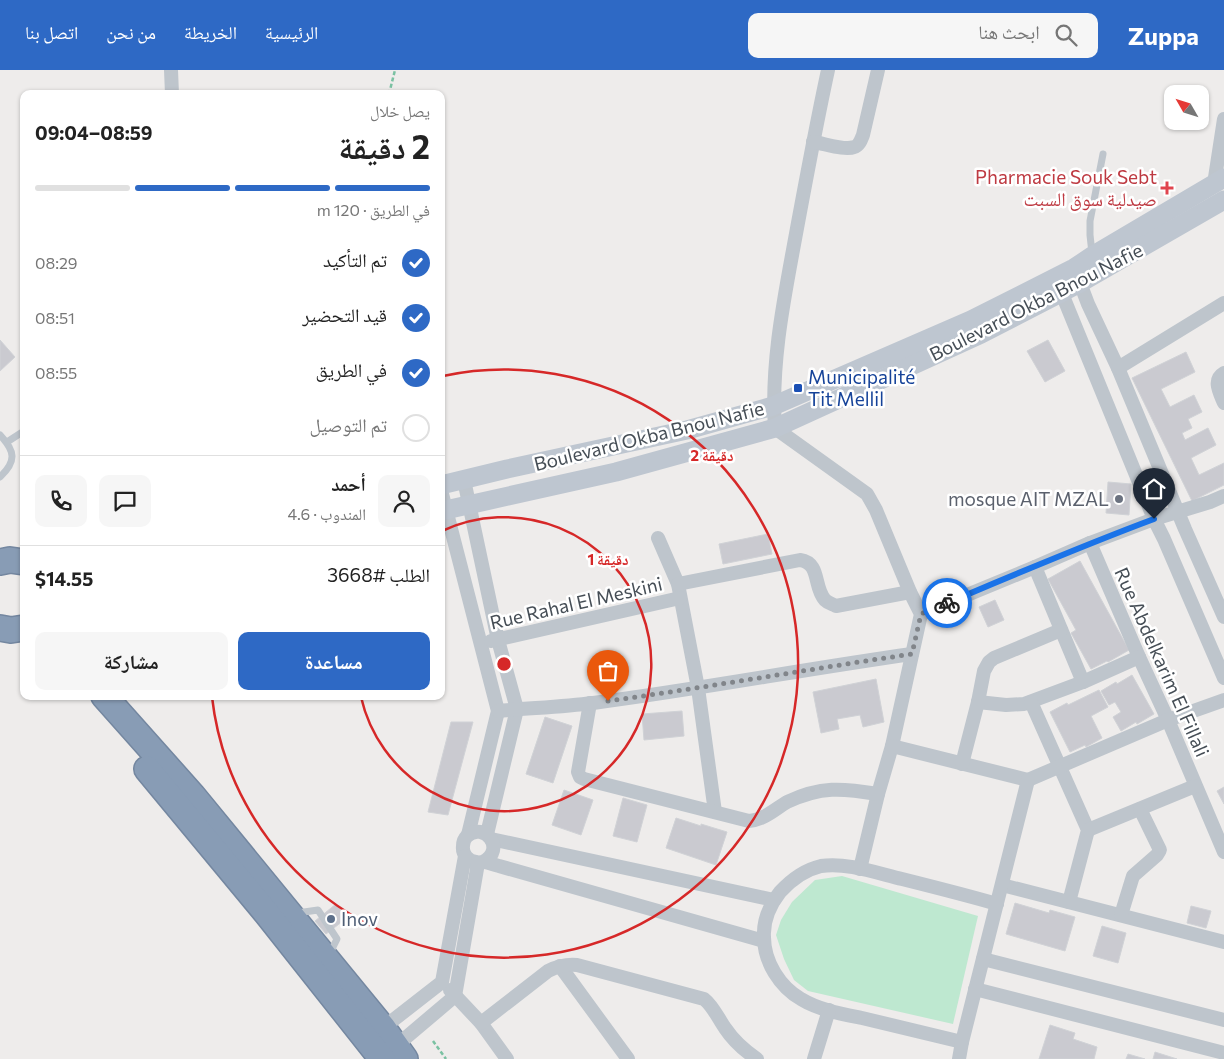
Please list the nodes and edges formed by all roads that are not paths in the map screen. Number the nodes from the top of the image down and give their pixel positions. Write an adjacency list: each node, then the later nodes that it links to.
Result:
1 (172, 70): 4 (street)
2 (828, 70): 6 (street)
3 (878, 70): 6 (street)
4 (172, 90)
5 (1224, 119): 8 (street)
6 (813, 142): 17 (street)
7 (1103, 154): 10 (lane)
8 (1219, 181): 10 (main road, Boulevard Okba Bnou Nafie)
9 (1224, 200): 11 (main road, Boulevard Okba Bnou Nafie)
10 (1092, 256): 11 (main road, Boulevard Okba Bnou Nafie)
11 (1077, 275): 12 (main road, Boulevard Okba Bnou Nafie); 14 (street)
12 (1058, 285): 17 (main road, Boulevard Okba Bnou Nafie); 18 (main road, Boulevard Okba Bnou Nafie); 30 (street)
13 (1224, 303): 14 (street)
14 (1118, 368): 28 (street)
15 (1224, 373): 16 (street)
16 (1224, 403)
17 (773, 406): 18 (street); 23 (main road, Boulevard Okba Bnou Nafie)
18 (775, 428): 26 (main road, Boulevard Okba Bnou Nafie); 35 (street)
19 (20, 434): 21 (lane)
20 (0, 435): 21 (lane)
21 (7, 442): 22 (lane)
22 (0, 477)
23 (464, 480): 24 (main road, Boulevard Okba Bnou Nafie); 26 (street)
24 (445, 484)
25 (1224, 496): 28 (street)
26 (469, 505): 27 (main road, Boulevard Okba Bnou Nafie); 39 (street)
27 (445, 510)
28 (1178, 512): 30 (street); 37 (street)
29 (445, 514): 40 (street)
30 (1154, 519): 32 (street); 43 (street)
31 (658, 538): 34 (street)
32 (1090, 543): 33 (street); 42 (street, Rue Abdelkarim El Fillali)
33 (1035, 567): 36 (street); 38 (street)
34 (679, 591): 35 (street, Rue Rahal El Meskini); 39 (street, Rue Rahal El Meskini); 45 (street)
35 (910, 592): 36 (street)
36 (921, 614): 41 (street)
37 (1224, 617)
38 (1061, 630): 44 (street); 49 (street)
39 (498, 640): 40 (street, Rue Rahal El Meskini); 52 (street)
40 (481, 644): 53 (street)
41 (912, 654): 45 (street); 55 (street)
42 (1139, 657): 44 (street); 54 (street, Rue Abdelkarim El Fillali)
43 (1224, 678)
44 (1083, 682): 50 (street)
45 (698, 688): 51 (street); 62 (street)
46 (89, 700): 85 (highway)
47 (108, 700): 85 (highway)
48 (1224, 700): 54 (street)
49 (978, 702): 50 (street); 56 (street)
50 (1031, 702): 57 (street)
51 (590, 704): 52 (street); 62 (street)
52 (516, 710): 53 (street); 65 (street)
53 (498, 712): 64 (street)
54 (1168, 720): 57 (street); 59 (street, Rue Abdelkarim El Fillali)
55 (892, 746): 56 (street); 60 (street)
56 (962, 764): 58 (street)
57 (1060, 767): 58 (street); 63 (street)
58 (1028, 780): 69 (street)
59 (1195, 786): 61 (street); 66 (street, Rue Abdelkarim El Fillali)
60 (878, 794): 62 (street); 68 (street)
61 (1140, 809): 63 (street); 73 (street)
62 (715, 812)
63 (1088, 830): 71 (street)
64 (468, 835): 65 (street); 67 (street)
65 (489, 837): 67 (street); 70 (street)
66 (1224, 852)
67 (476, 860): 74 (street); 78 (street); 80 (street)
68 (860, 869): 70 (street); 72 (street)
69 (1002, 885): 71 (street); 72 (street)
70 (774, 900): 74 (street)
71 (1069, 902): 73 (street)
72 (997, 904): 76 (street)
73 (1121, 915): 75 (street)
74 (764, 941): 81 (street)
75 (1224, 942)
76 (983, 959): 79 (street); 82 (street)
77 (560, 966): 83 (street); 88 (street); 89 (street)
78 (442, 982): 80 (street); 85 (street)
79 (975, 989): 84 (street); 86 (street)
80 (456, 996): 83 (street); 85 (street)
81 (829, 1010): 84 (street); 90 (street)
82 (1224, 1020)
83 (481, 1023): 87 (street)
84 (962, 1042): 91 (street)
85 (392, 1048)
86 (1224, 1053)
87 (507, 1059)
88 (628, 1059)
89 (757, 1059)
90 (814, 1059)
91 (959, 1059)

